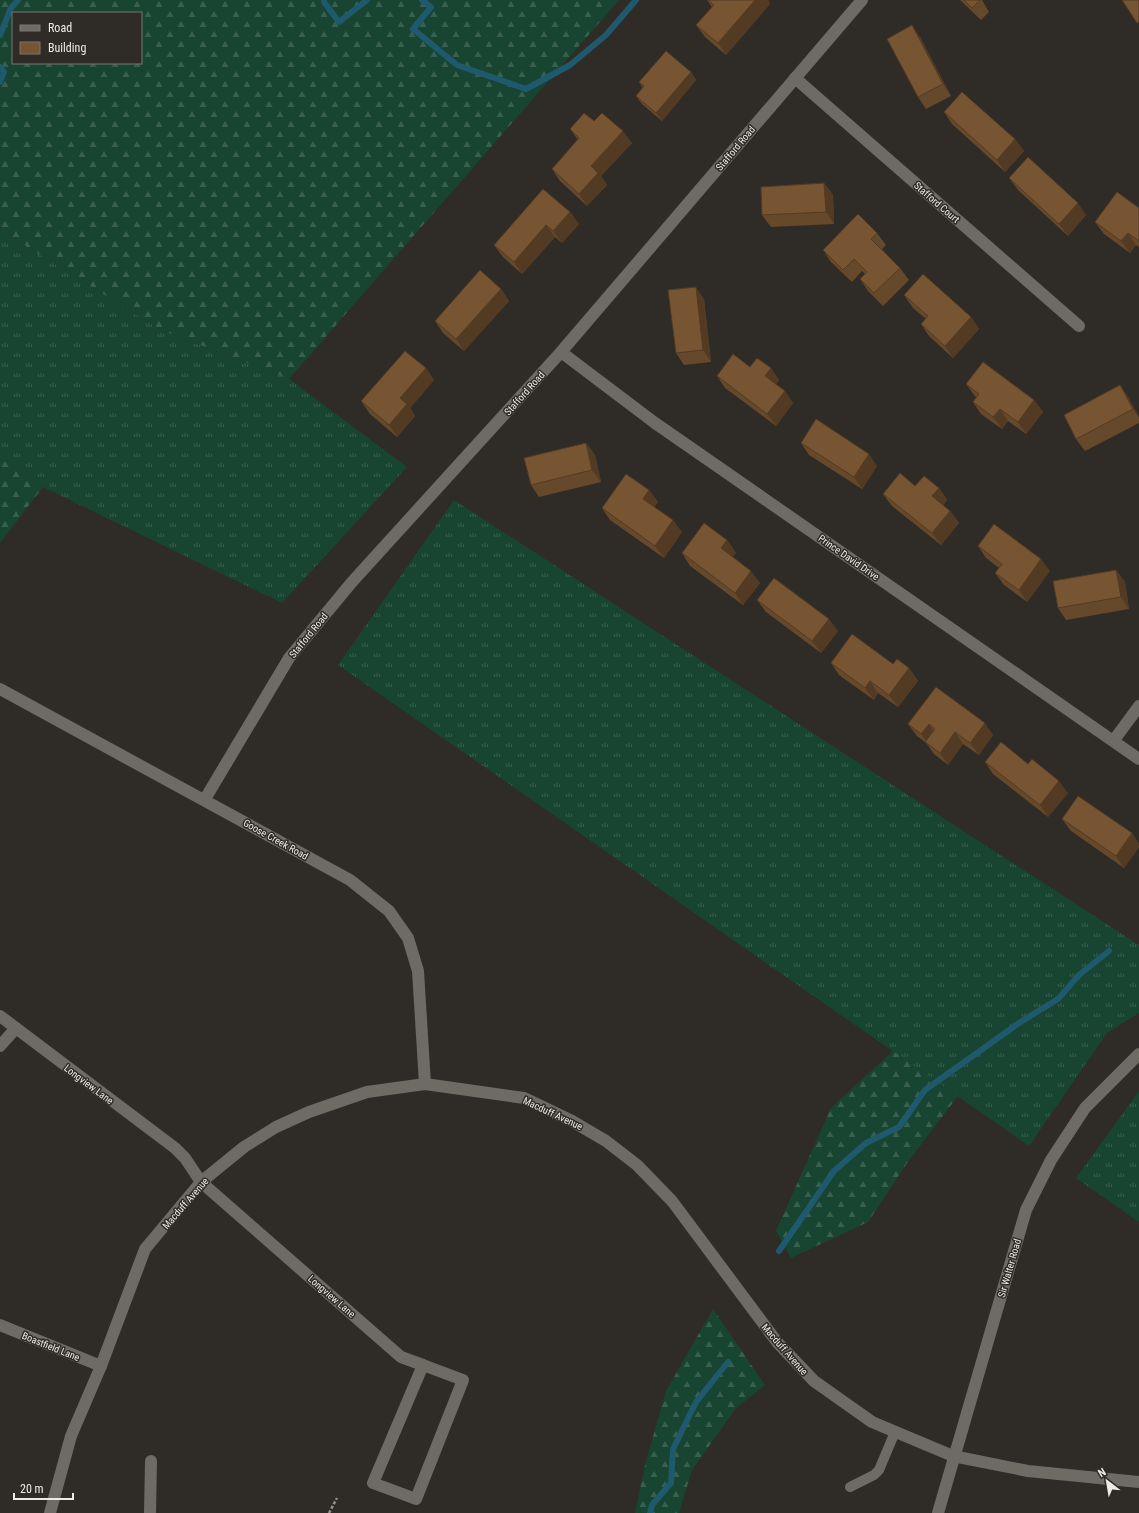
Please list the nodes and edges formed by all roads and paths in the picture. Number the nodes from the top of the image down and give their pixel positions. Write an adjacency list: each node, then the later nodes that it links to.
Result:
1 (862, 0): 2 (street, Stafford Road)
2 (795, 78): 3 (street, Stafford Court); 4 (street, Stafford Road)
3 (1079, 326)
4 (561, 352): 7 (street, Prince David Drive); 9 (street, Stafford Road)
5 (0, 689): 9 (street, Goose Creek Road)
6 (1139, 706): 7 (street)
7 (1114, 740): 8 (street, Prince David Drive)
8 (1139, 759)
9 (205, 799): 14 (street, Goose Creek Road)
10 (0, 1016): 11 (street, Longview Lane)
11 (16, 1028): 12 (street); 15 (street, Longview Lane)
12 (0, 1046)
13 (1139, 1054): 20 (street, Sir Walter Road)
14 (425, 1084): 15 (street, Macduff Avenue); 19 (street, Macduff Avenue)
15 (201, 1182): 17 (street, Macduff Avenue); 18 (street, Longview Lane)
16 (0, 1325): 17 (street, Boastfield Lane)
17 (101, 1366): 25 (street, Macduff Avenue)
18 (423, 1366): 18 (street, Longview Lane)
19 (895, 1432): 20 (street, Macduff Avenue); 23 (lane)
20 (953, 1456): 22 (street, Macduff Avenue); 28 (street, Sir Walter Road)
21 (151, 1461): 26 (street)
22 (1139, 1482)
23 (850, 1487)
24 (337, 1498): 27 (path)
25 (50, 1513)
26 (150, 1513)
27 (329, 1513)
28 (938, 1513)

